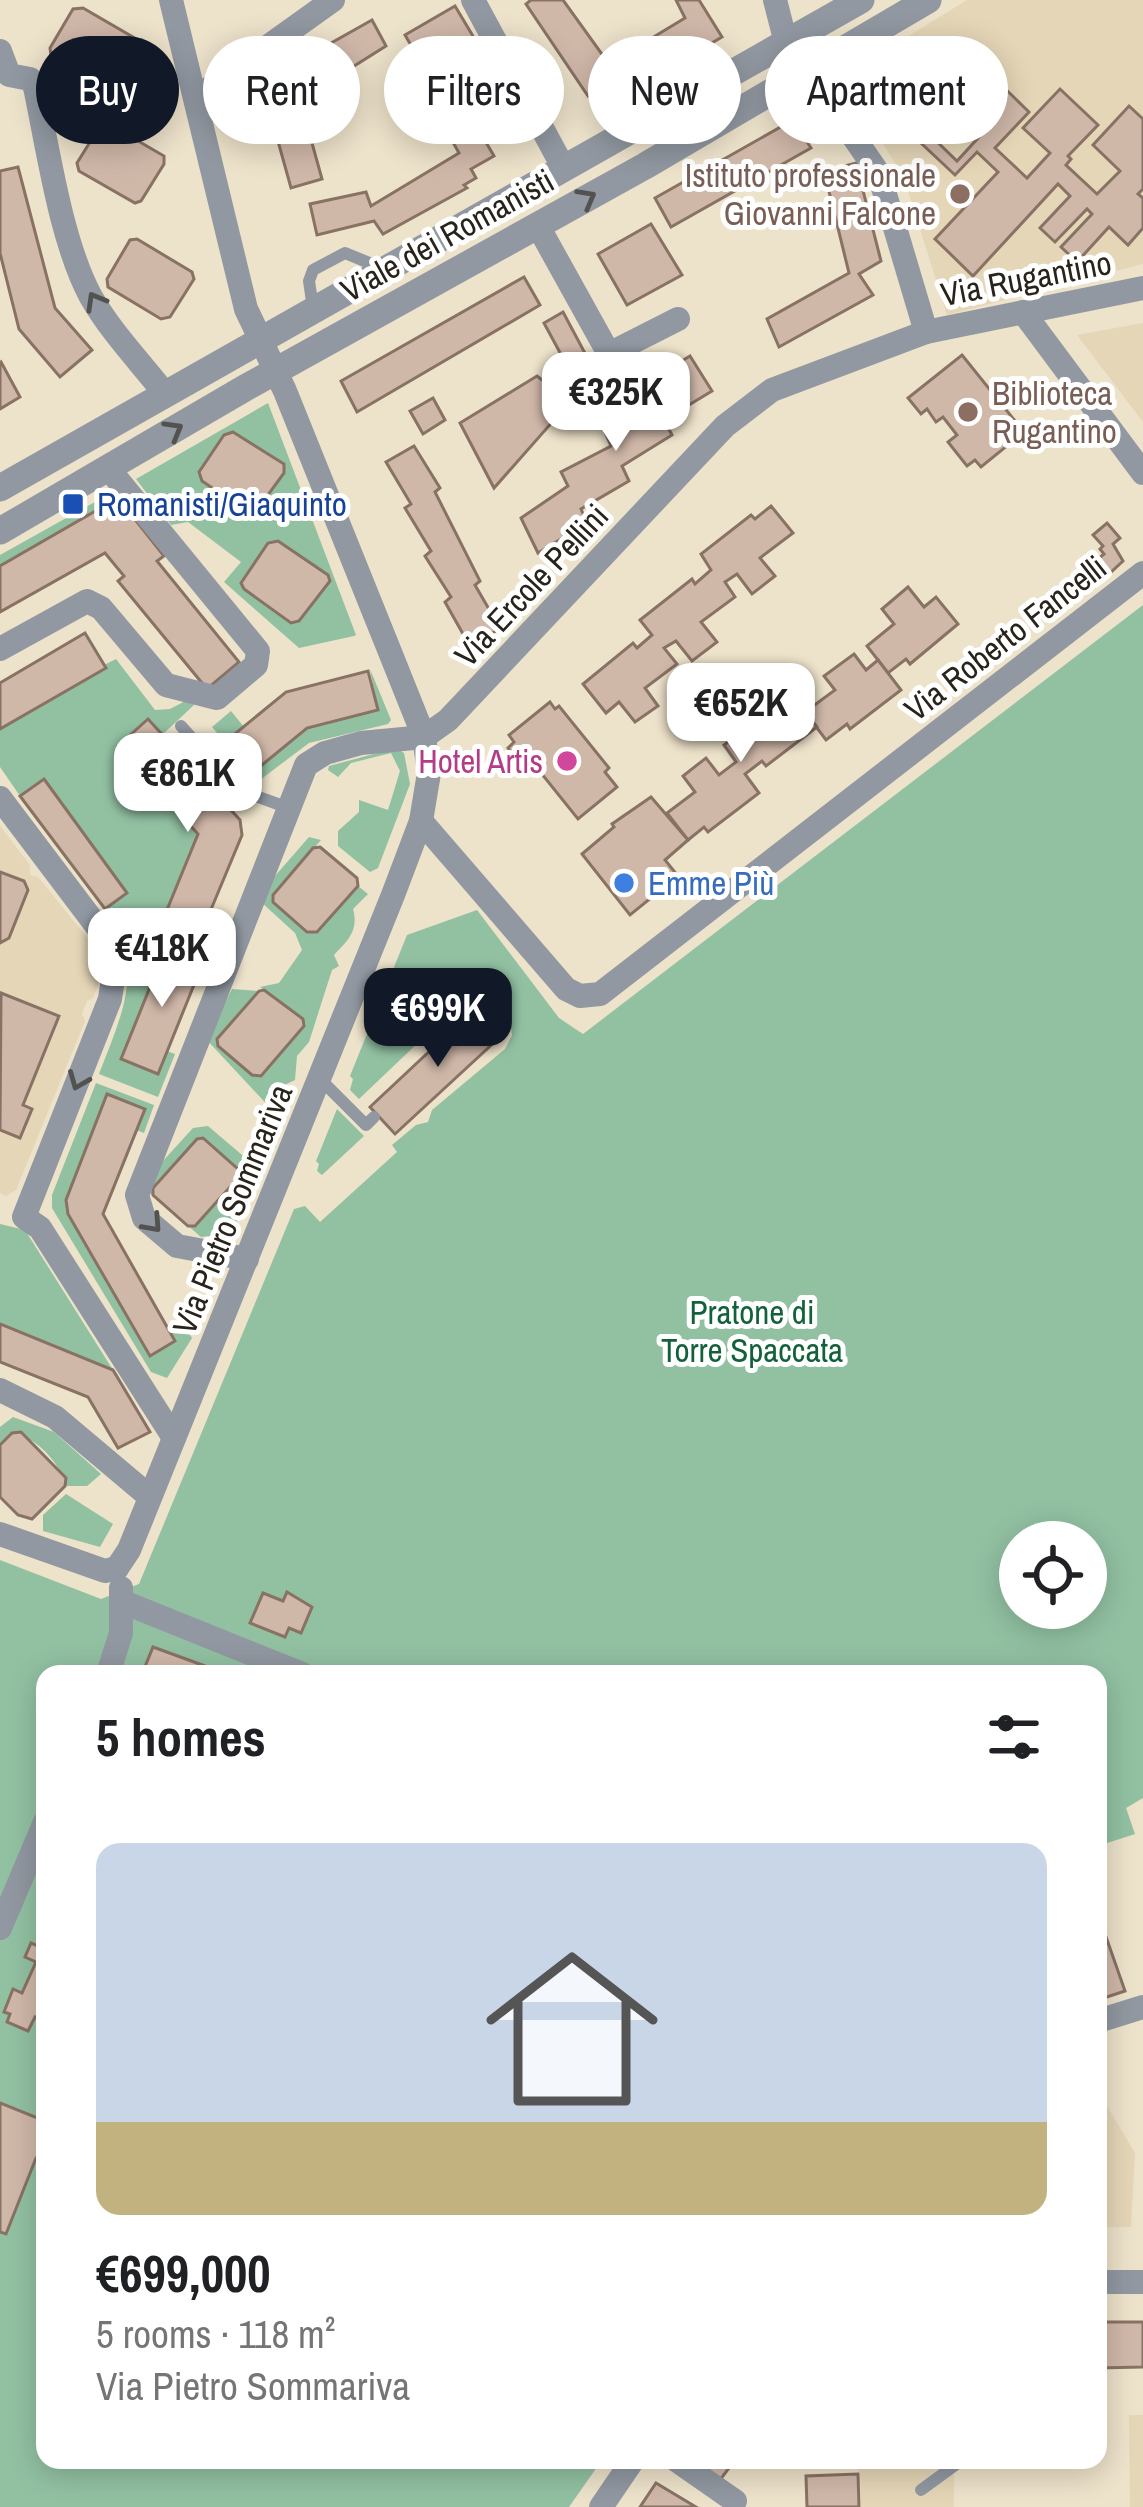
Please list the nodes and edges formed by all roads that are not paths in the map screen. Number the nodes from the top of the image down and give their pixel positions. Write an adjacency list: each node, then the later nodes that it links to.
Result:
1 (171, 0): 13 (street, Via Pietro Sommariva)
2 (333, 0): 13 (street)
3 (473, 0): 15 (street)
4 (775, 0): 7 (street)
5 (860, 0): 8 (street, Viale dei Romanisti)
6 (928, 0): 9 (street, Viale dei Romanisti)
7 (784, 36)
8 (799, 36)
9 (865, 36)
10 (0, 51): 23 (street, one-way to 10)
11 (765, 56): 15 (street, Viale dei Romanisti)
12 (765, 94): 16 (street, Viale dei Romanisti, one-way to 12)
13 (196, 98): 21 (street, Via Pietro Sommariva)
14 (858, 144): 20 (street, Via Rugantino)
15 (563, 167): 21 (street, Viale dei Romanisti)
16 (538, 226): 19 (street); 22 (street, Viale dei Romanisti)
17 (1143, 288): 18 (street, Via Rugantino)
18 (1023, 312): 20 (street, Via Rugantino); 25 (street)
19 (678, 319)
20 (926, 332): 31 (street, Via Ercole Pellini)
21 (260, 340): 22 (street, Via Pietro Sommariva); 23 (street, Viale dei Romanisti)
22 (276, 372): 24 (street, Viale dei Romanisti, one-way to 22); 31 (street, Via Pietro Sommariva)
23 (166, 395): 26 (street, Viale dei Romanisti)
24 (108, 468): 27 (street, Viale dei Romanisti); 29 (street)
25 (1143, 473)
26 (0, 488)
27 (0, 531)
28 (1143, 573): 34 (street, Via Roberto Fancelli)
29 (0, 649)
30 (182, 726): 33 (lane)
31 (424, 737): 33 (street); 34 (street, Via Pietro Sommariva)
32 (0, 798): 38 (street, one-way to 38)
33 (286, 807): 39 (street, one-way to 39)
34 (421, 821): 35 (street, Via Pietro Sommariva)
35 (321, 1080): 36 (lane); 39 (street, Via Pietro Sommariva)
36 (374, 1118)
37 (0, 1208): 38 (street)
38 (25, 1217): 41 (street)
39 (247, 1259): 41 (street, Via Pietro Sommariva)
40 (0, 1390): 42 (street)
41 (174, 1438): 42 (street, Via Pietro Sommariva)
42 (150, 1497): 44 (street, Via Pietro Sommariva)
43 (0, 1534): 44 (street)
44 (117, 1568): 45 (street)
45 (123, 1602): 46 (street); 47 (street)
46 (111, 1665)
47 (280, 1665)
48 (36, 1843): 49 (street)
49 (0, 1928)
50 (1143, 2007): 51 (street)
51 (1107, 2018)
52 (1107, 2282): 53 (street)
53 (1143, 2282)
54 (627, 2469): 59 (street)
55 (689, 2469): 58 (street)
56 (950, 2469): 57 (lane)
57 (921, 2490)
58 (735, 2501)
59 (601, 2507)

